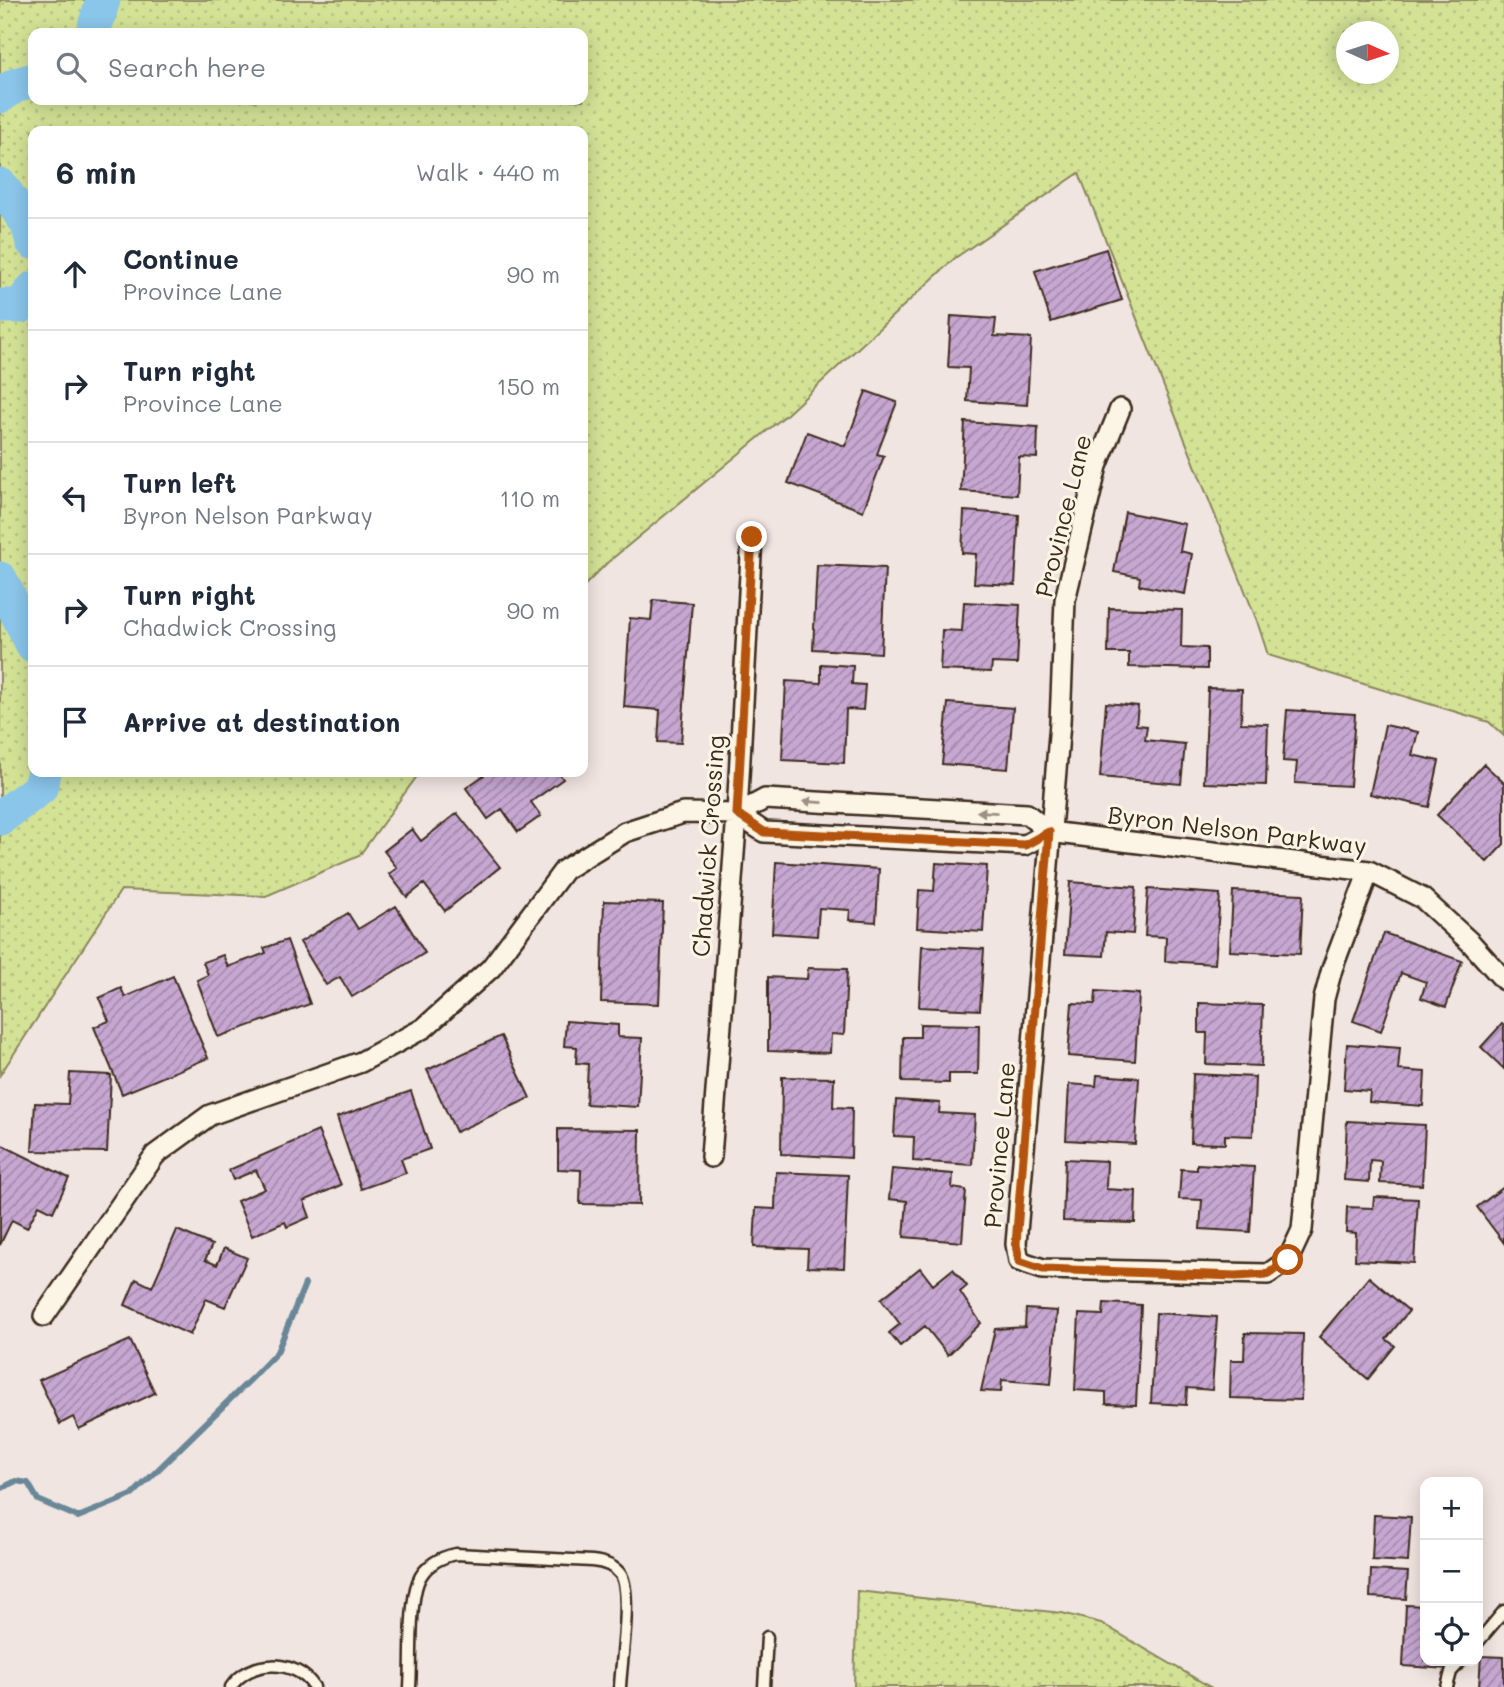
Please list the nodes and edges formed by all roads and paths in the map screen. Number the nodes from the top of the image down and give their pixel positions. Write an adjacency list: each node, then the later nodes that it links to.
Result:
1 (1120, 409): 5 (street, Province Lane)
2 (752, 537): 4 (street, Chadwick Crossing)
3 (896, 807): 4 (street, Byron Nelson Parkway, one-way to 4); 5 (street, Byron Nelson Parkway, one-way to 3); 6 (street)
4 (737, 814): 6 (street, Byron Nelson Parkway); 9 (street, Chadwick Crossing); 10 (street, Byron Nelson Parkway)
5 (1049, 832): 6 (street, Byron Nelson Parkway); 7 (street, Byron Nelson Parkway); 7 (street, Province Lane)
6 (896, 839)
7 (1369, 871): 8 (street, Byron Nelson Parkway)
8 (1504, 979)
9 (710, 1157)
10 (44, 1315)
11 (1504, 1611): 12 (lane)
12 (1483, 1636)
13 (766, 1637): 19 (lane)
14 (1456, 1666): 20 (lane)
15 (231, 1687): 16 (lane)
16 (314, 1687)
17 (410, 1687): 18 (lane)
18 (620, 1687)
19 (764, 1687)
20 (1447, 1687)

